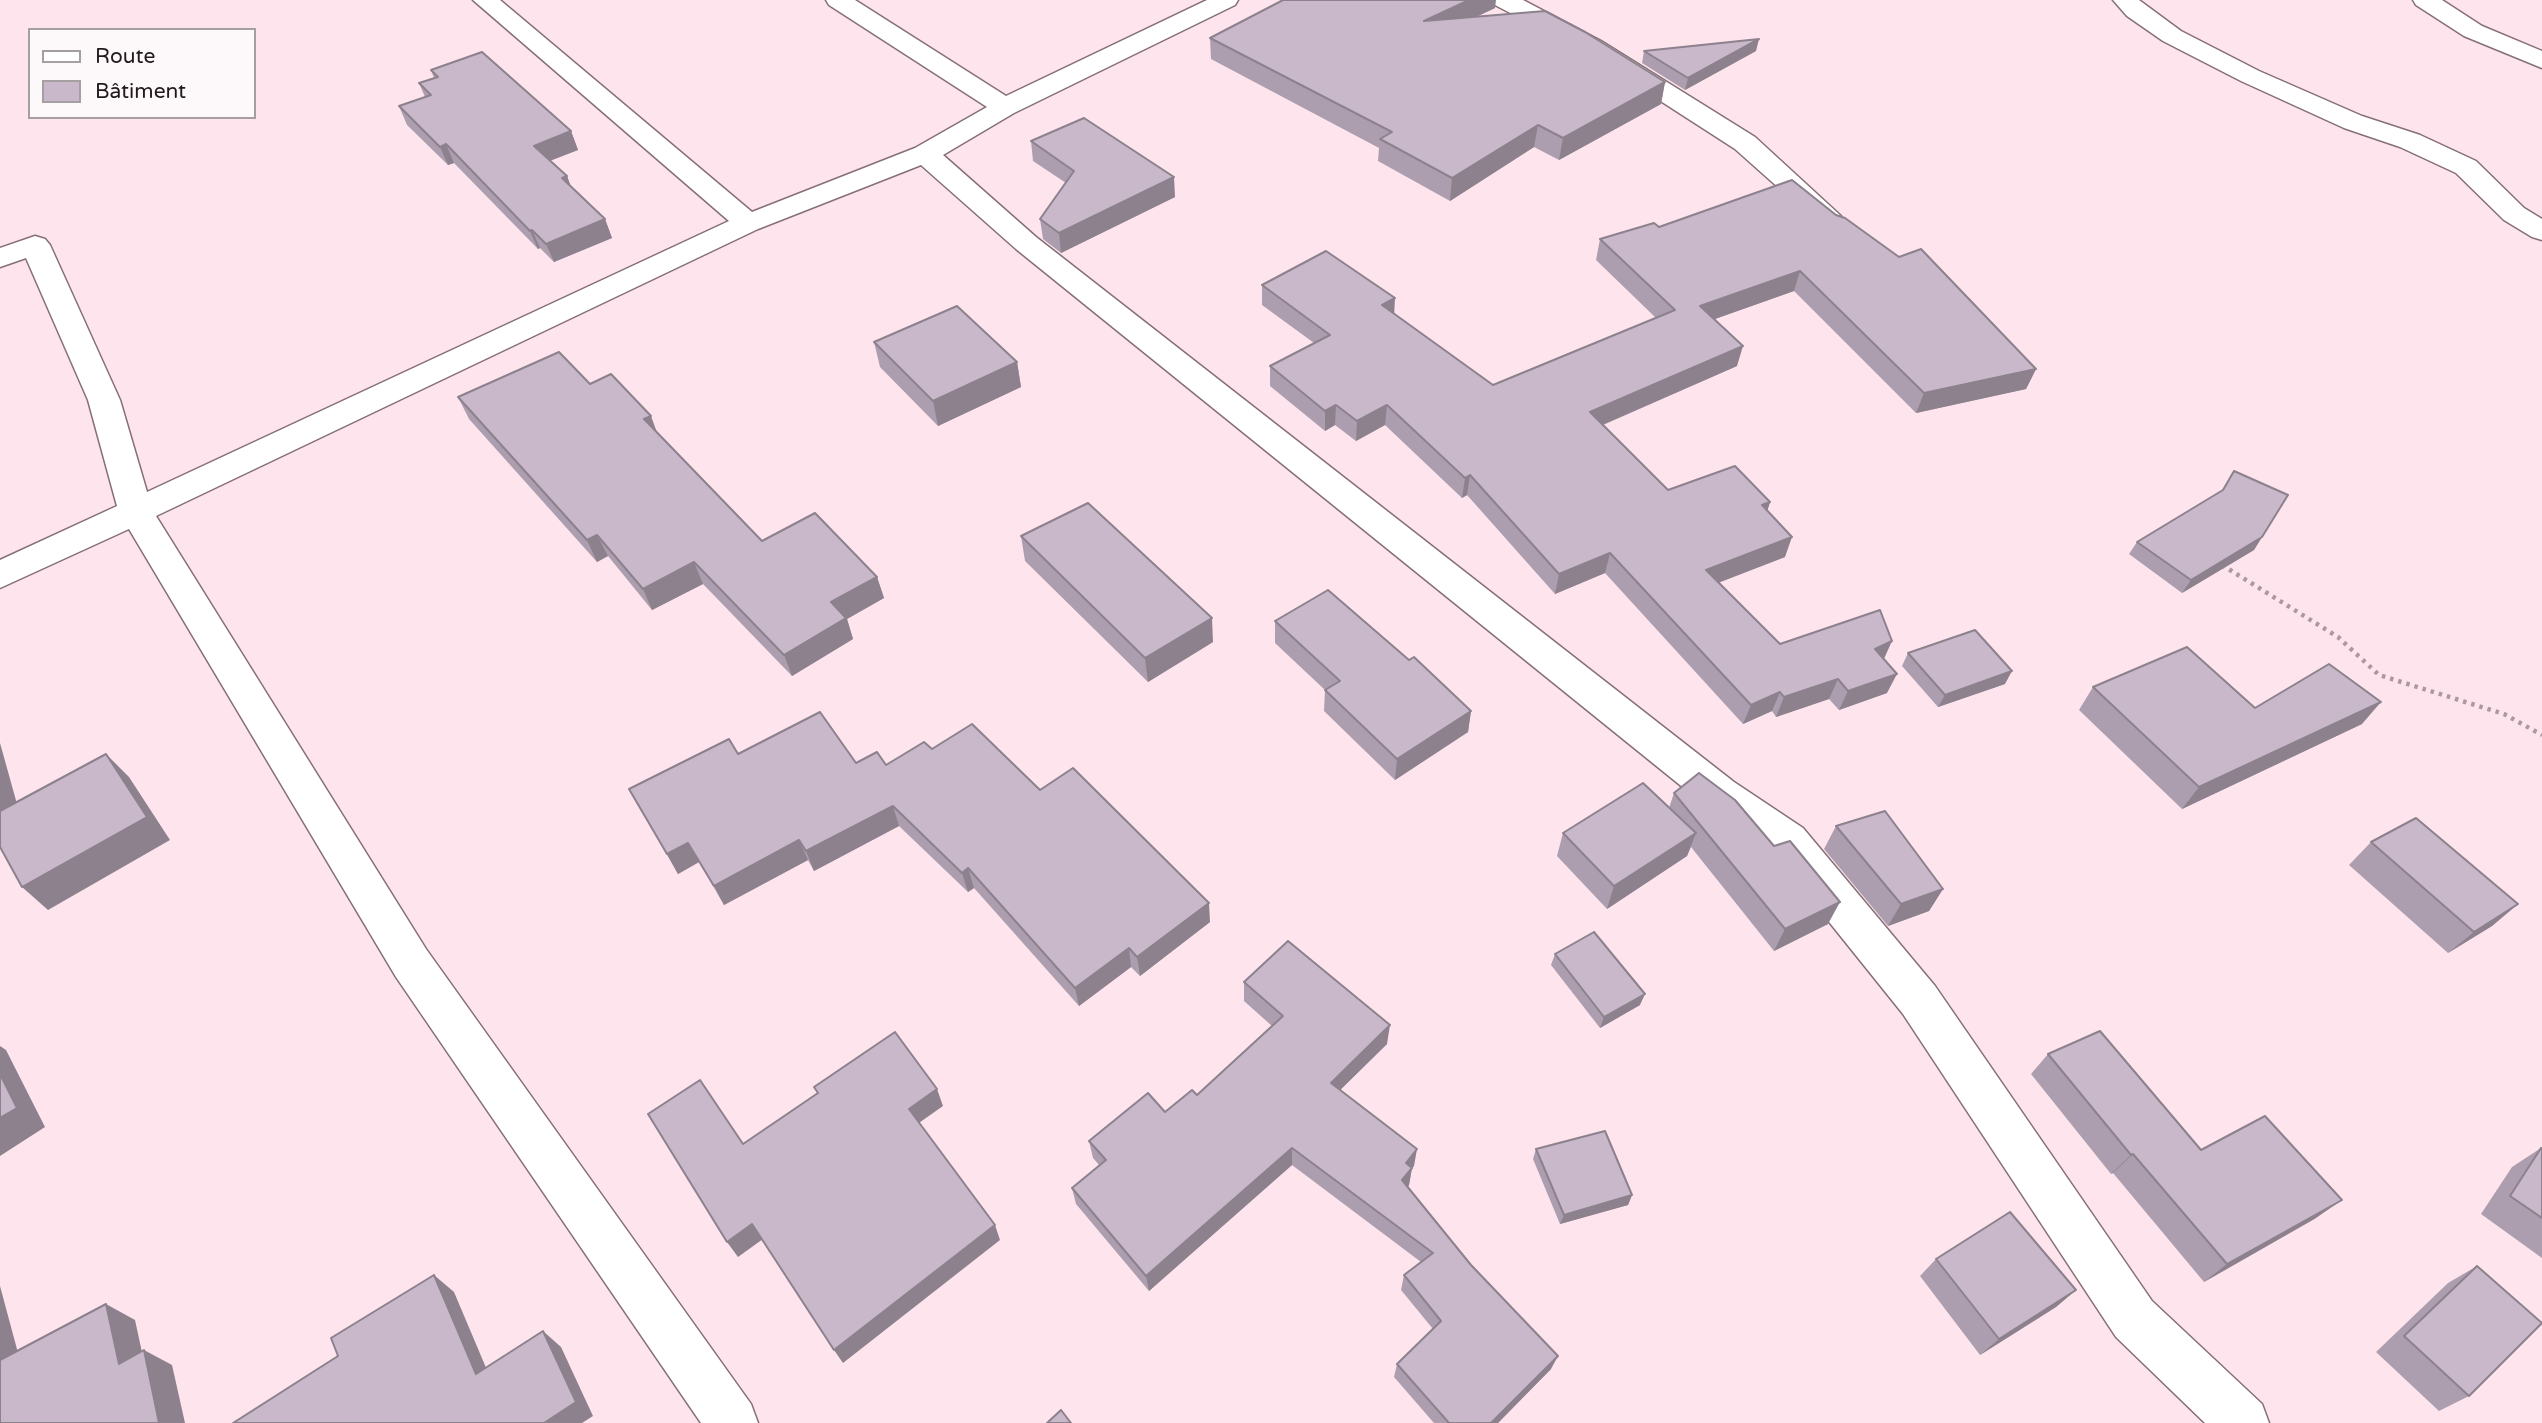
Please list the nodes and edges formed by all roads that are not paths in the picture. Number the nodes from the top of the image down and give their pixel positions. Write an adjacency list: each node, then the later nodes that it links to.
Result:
1 (485, 0): 10 (street)
2 (838, 0): 8 (street)
3 (1226, 0): 8 (street)
4 (1504, 0): 11 (street)
5 (2126, 0): 12 (street)
6 (2425, 0): 7 (street)
7 (2542, 60)
8 (1005, 107): 9 (street)
9 (925, 154): 10 (street); 17 (street)
10 (748, 223): 14 (street)
11 (1841, 228)
12 (2542, 231)
13 (0, 258): 14 (street)
14 (135, 510): 15 (street); 16 (street)
15 (0, 575)
16 (732, 1423)
17 (2243, 1423)

